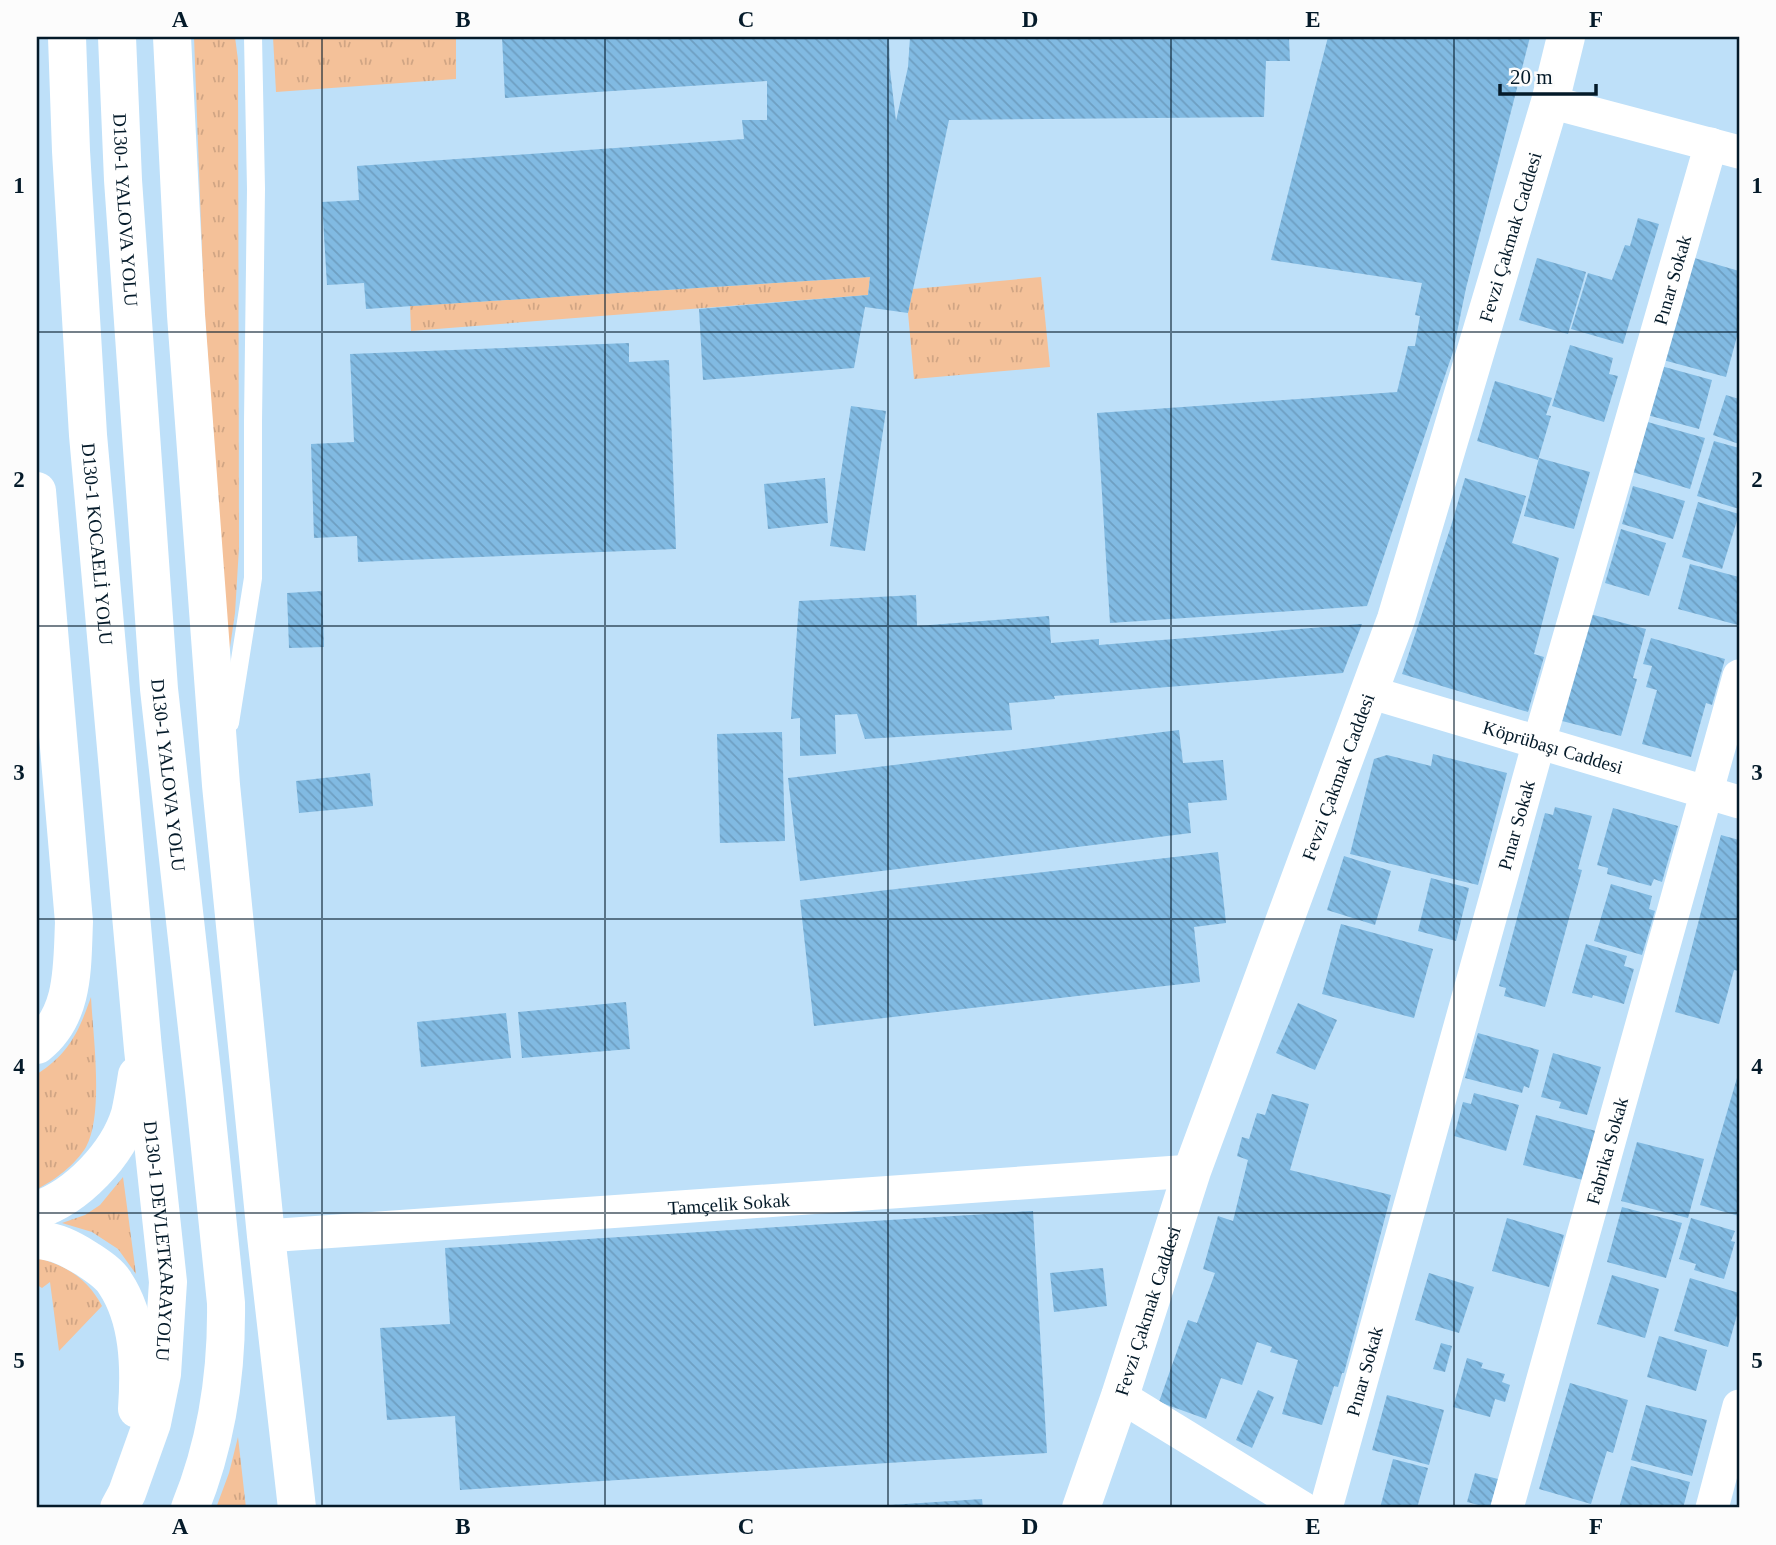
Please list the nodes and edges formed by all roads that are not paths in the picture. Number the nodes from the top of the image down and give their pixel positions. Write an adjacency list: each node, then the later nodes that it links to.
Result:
1 (67, 37): 16 (main road, D130-1 KOCAELİ YOLU)
2 (117, 37): 24 (main road, D130-1 YALOVA YOLU)
3 (172, 37): 12 (main road)
4 (253, 37): 12 (lane)
5 (1566, 37): 6 (main road, Fevzi Çakmak Caddesi)
6 (1550, 102): 7 (street); 10 (main road, Fevzi Çakmak Caddesi)
7 (1725, 148): 11 (street, Pınar Sokak)
8 (37, 491): 15 (main road)
9 (1739, 676): 13 (street, Fabrika Sokak)
10 (1369, 692): 11 (street, Köprübaşı Caddesi); 17 (main road, Fevzi Çakmak Caddesi)
11 (1539, 742): 13 (street, Köprübaşı Caddesi); 28 (street, Pınar Sokak)
12 (221, 785): 19 (main road)
13 (1706, 792): 14 (street, Köprübaşı Caddesi); 29 (street, Fabrika Sokak)
14 (1739, 802)
15 (37, 1045)
16 (142, 1049): 18 (main road); 23 (main road, D130-1 DEVLETKARAYOLU)
17 (1192, 1171): 19 (street, Tamçelik Sokak); 21 (main road, Fevzi Çakmak Caddesi)
18 (37, 1210)
19 (266, 1236): 25 (main road)
20 (37, 1240): 23 (main road)
21 (1120, 1396): 26 (main road, Fevzi Çakmak Caddesi); 27 (street)
22 (1739, 1406): 30 (street)
23 (123, 1501)
24 (190, 1508)
25 (297, 1508)
26 (1081, 1508)
27 (1303, 1508)
28 (1326, 1508)
29 (1507, 1508)
30 (1712, 1508)

